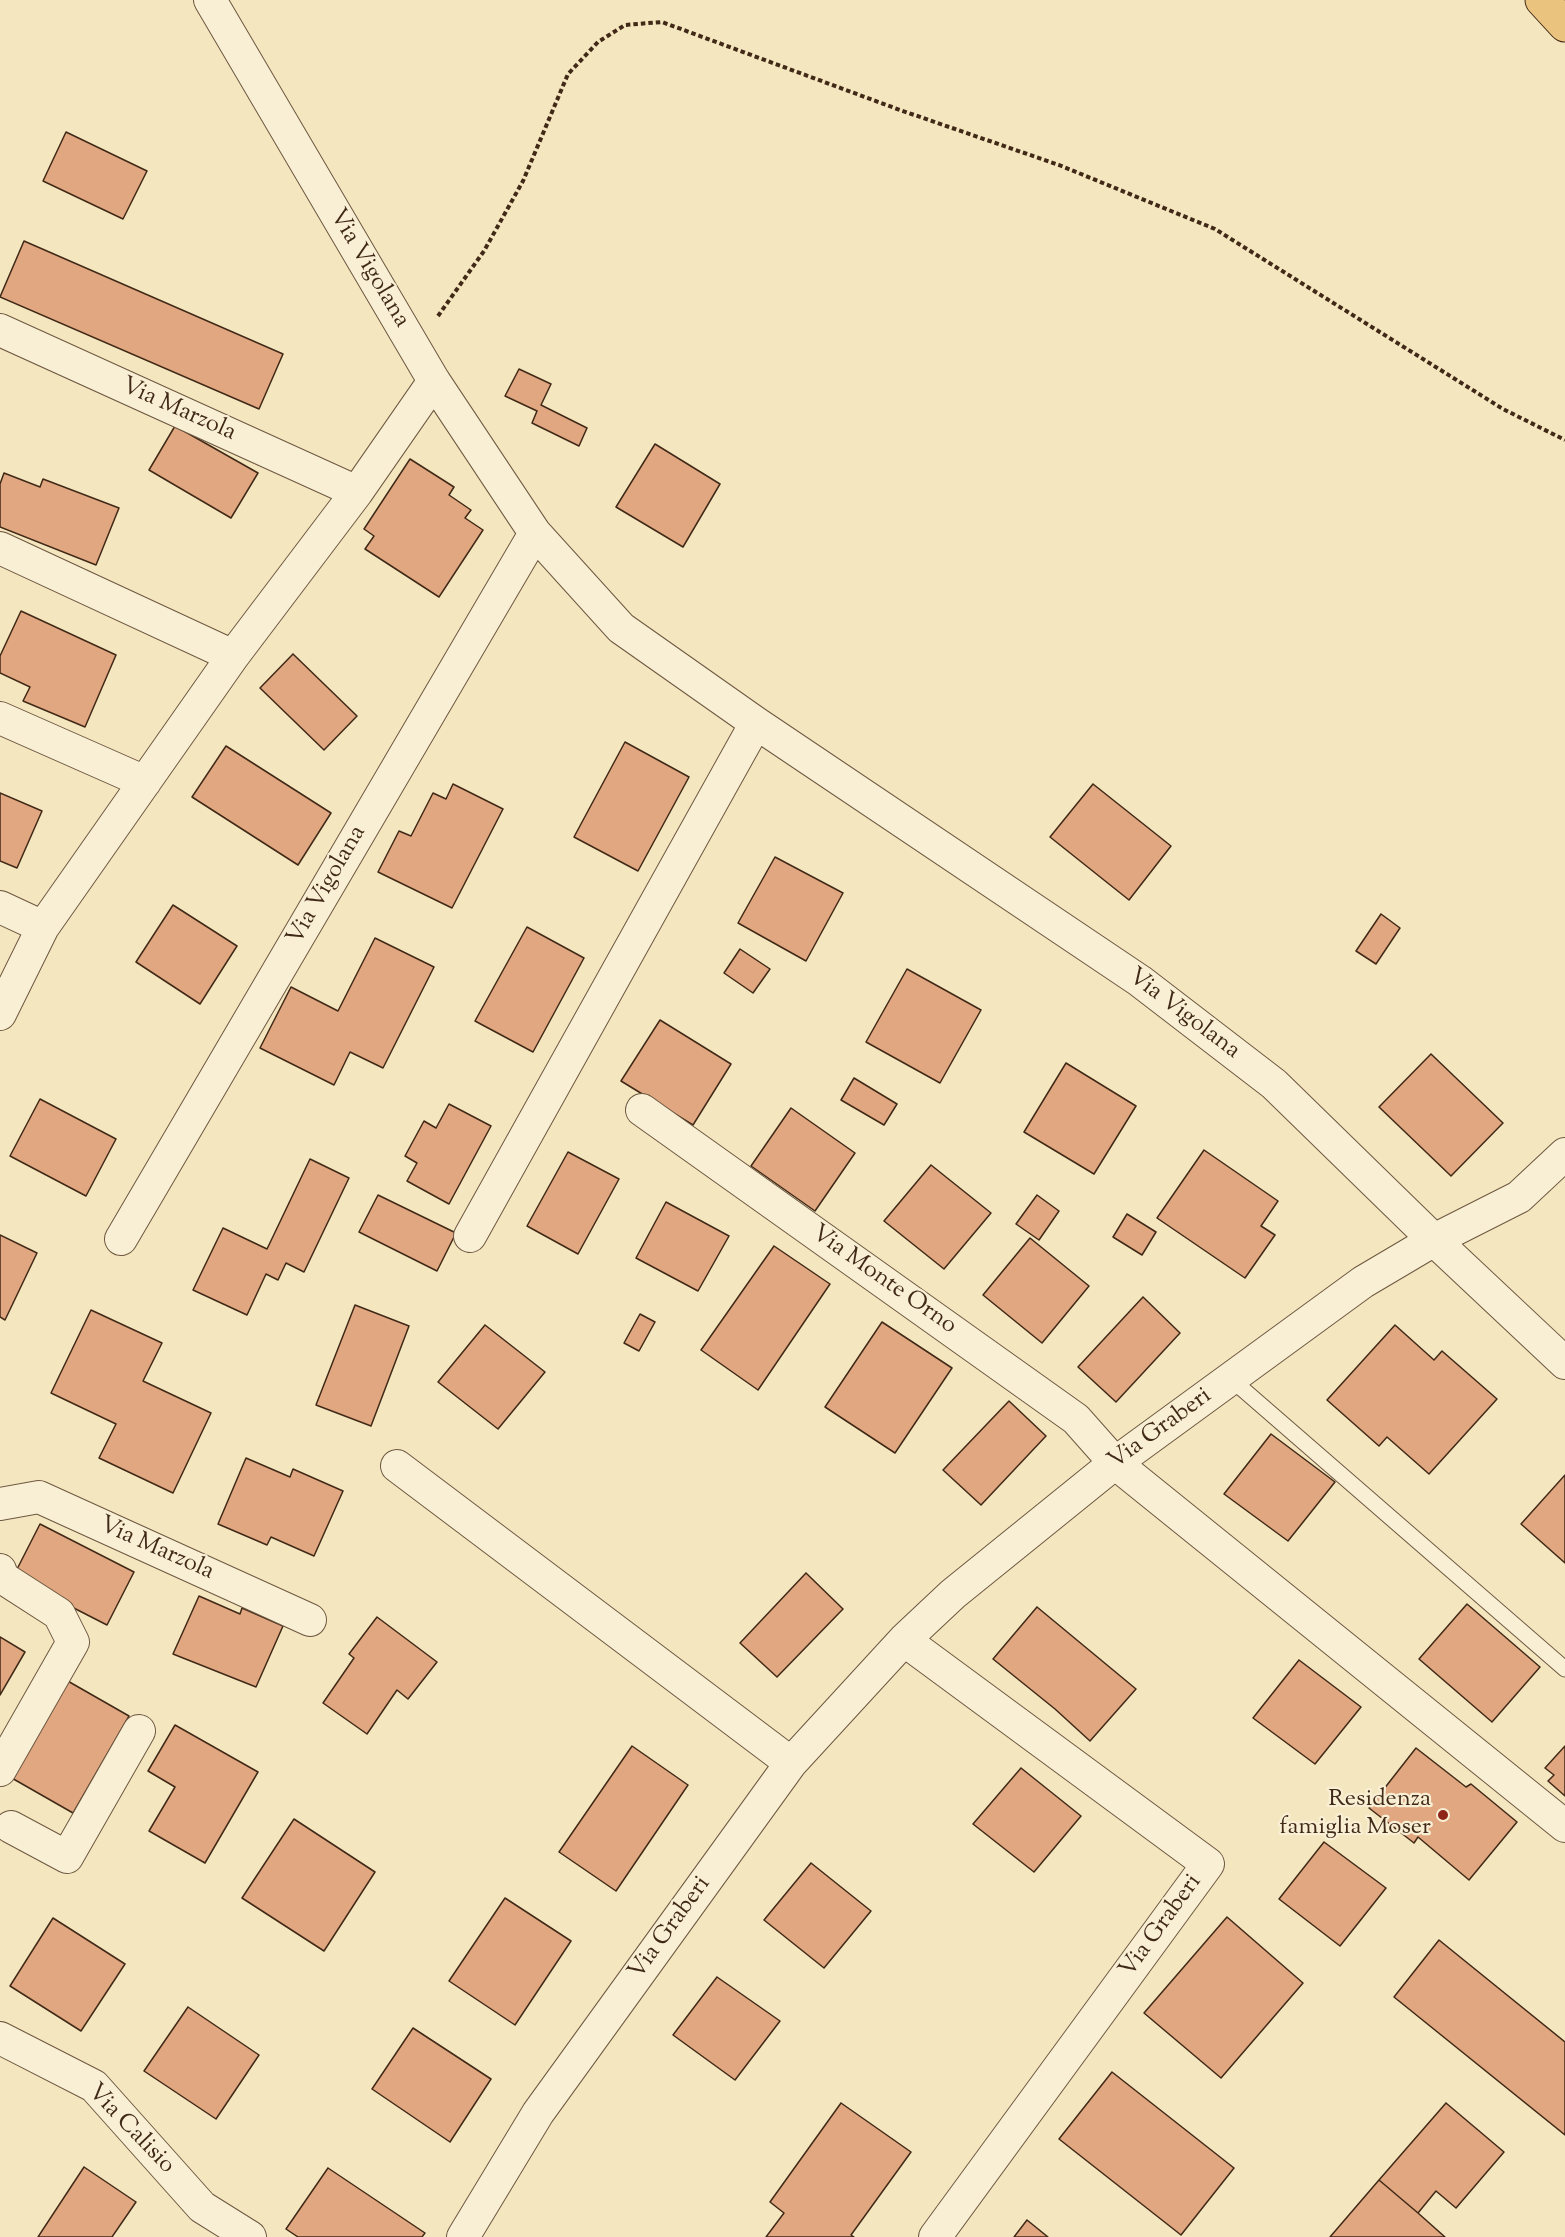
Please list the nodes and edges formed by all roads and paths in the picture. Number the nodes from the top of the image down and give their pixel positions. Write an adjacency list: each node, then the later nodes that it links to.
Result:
1 (210, 0): 5 (street, Via Vigolana)
2 (1542, 0): 3 (highway)
3 (1565, 25)
4 (0, 330): 8 (street, Via Marzola)
5 (415, 348): 6 (street, Via Vigolana); 7 (path)
6 (434, 381): 8 (street); 9 (street, Via Vigolana)
7 (1565, 440)
8 (357, 492): 11 (street)
9 (535, 532): 13 (street, Via Vigolana); 21 (street, Via Vigolana)
10 (0, 548): 11 (street)
11 (233, 656): 14 (street)
12 (0, 718): 14 (street)
13 (756, 723): 20 (street); 22 (street, Via Vigolana)
14 (145, 782): 16 (street)
15 (0, 908): 16 (street)
16 (43, 927): 17 (street)
17 (0, 1014)
18 (642, 1110): 25 (street, Via Monte Orno)
19 (1565, 1154): 22 (street, Via Graberi)
20 (470, 1236)
21 (121, 1239)
22 (1434, 1240): 23 (street, Via Vigolana); 24 (street, Via Graberi)
23 (1565, 1363)
24 (1231, 1379): 25 (street, Via Graberi); 31 (lane)
25 (1114, 1463): 30 (street, Via Graberi); 35 (street, Via Monte Orno)
26 (397, 1466): 33 (street)
27 (0, 1504): 29 (street, Via Marzola)
28 (0, 1570): 34 (street)
29 (310, 1620)
30 (904, 1640): 33 (street, Via Graberi); 40 (street, Via Graberi)
31 (1565, 1669)
32 (139, 1731): 36 (street)
33 (791, 1764): 39 (street, Via Graberi)
34 (0, 1770)
35 (1565, 1826)
36 (4, 1832)
37 (0, 2038): 38 (street, Via Calisio)
38 (250, 2237)
39 (463, 2237)
40 (935, 2237)

